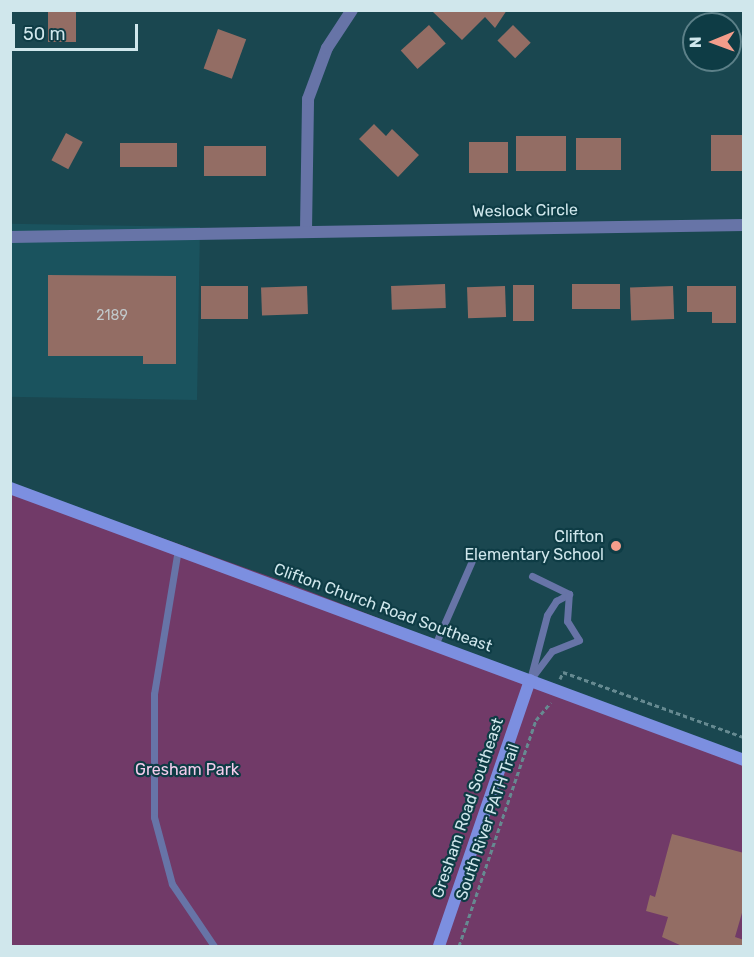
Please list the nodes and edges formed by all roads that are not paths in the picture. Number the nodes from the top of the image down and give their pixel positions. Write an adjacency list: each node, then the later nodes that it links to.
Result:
1 (352, 10): 3 (street)
2 (744, 225): 3 (street, Weslock Circle)
3 (306, 230): 4 (street, Weslock Circle)
4 (10, 237)
5 (10, 488): 6 (street, Clifton Church Road Southeast)
6 (178, 549): 10 (street, Clifton Church Road Southeast); 13 (lane)
7 (474, 556): 10 (lane)
8 (532, 576): 9 (lane)
9 (569, 594): 11 (lane); 11 (lane)
10 (435, 645): 11 (street, Clifton Church Road Southeast)
11 (530, 680): 12 (street, Clifton Church Road Southeast); 14 (street, Gresham Road Southeast)
12 (744, 760)
13 (214, 946)
14 (439, 946)

